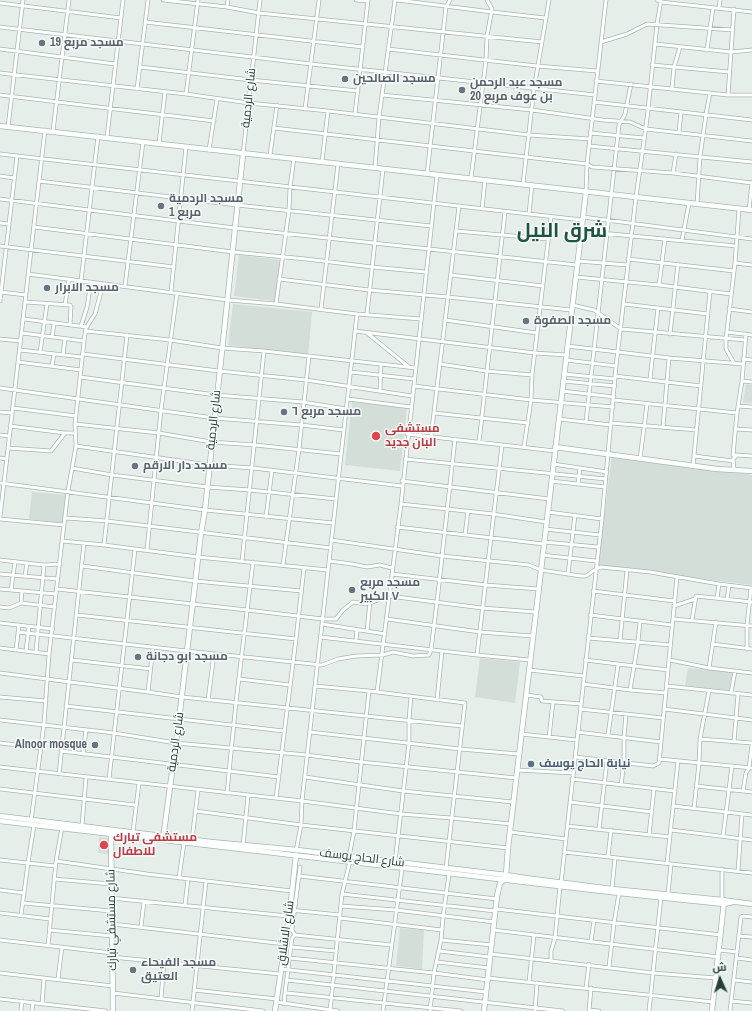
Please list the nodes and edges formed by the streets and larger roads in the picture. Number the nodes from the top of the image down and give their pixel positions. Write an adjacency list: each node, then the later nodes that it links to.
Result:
1 (24, 0): 22 (street)
2 (69, 0): 28 (street)
3 (123, 0): 32 (street)
4 (148, 0): 35 (street)
5 (163, 0): 21 (street)
6 (198, 0): 21 (street)
7 (228, 0): 23 (street)
8 (260, 0): 29 (street, شارع الردمية)
9 (318, 0): 33 (street)
10 (356, 0): 18 (street)
11 (396, 0): 24 (street); 38 (street)
12 (450, 0): 24 (street)
13 (487, 0): 30 (street)
14 (549, 0): 34 (street)
15 (606, 0): 51 (street)
16 (657, 0): 19 (street)
17 (720, 0): 26 (street)
18 (368, 1): 36 (street)
19 (661, 1): 25 (street); 37 (street)
20 (0, 3): 22 (street)
21 (198, 4): 23 (street); 40 (street)
22 (23, 6): 28 (street); 41 (street)
23 (227, 7): 29 (street)
24 (446, 7): 30 (street); 44 (street)
25 (713, 8): 26 (street); 42 (street)
26 (719, 8): 27 (street)
27 (734, 9): 31 (street); 43 (street)
28 (67, 11): 32 (street); 45 (street)
29 (258, 12): 33 (street); 46 (street, شارع الردمية)
30 (492, 12): 34 (street); 47 (street)
31 (752, 12)
32 (121, 18): 48 (street)
33 (316, 18): 36 (street); 49 (street)
34 (546, 18): 50 (street)
35 (145, 22): 40 (street); 52 (street)
36 (366, 24): 38 (street); 54 (street)
37 (656, 24): 42 (street); 51 (street); 53 (street)
38 (391, 26): 44 (street); 57 (street)
39 (0, 27): 41 (street)
40 (195, 28): 46 (street); 58 (street)
41 (21, 29): 45 (street); 61 (street)
42 (711, 29): 43 (street); 59 (street)
43 (733, 30): 62 (street)
44 (444, 31): 47 (street); 63 (street)
45 (64, 34): 48 (street); 64 (street)
46 (256, 35): 49 (street); 65 (street, شارع الردمية)
47 (487, 36): 50 (street); 66 (street)
48 (118, 41): 52 (street); 67 (street)
49 (313, 41): 54 (street); 68 (street)
50 (542, 42): 70 (street)
51 (601, 42): 74 (street)
52 (142, 44): 58 (street); 72 (street)
53 (655, 44): 55 (street); 69 (street)
54 (363, 47): 73 (street)
55 (680, 47): 59 (street); 71 (street)
56 (0, 49): 61 (street)
57 (388, 49): 63 (street); 76 (street)
58 (192, 50): 65 (street); 75 (street)
59 (707, 50): 62 (street)
60 (752, 50): 62 (street)
61 (18, 51): 64 (street); 79 (street)
62 (731, 52): 77 (street)
63 (441, 54): 66 (street); 80 (street)
64 (62, 57): 67 (street); 81 (street)
65 (253, 58): 68 (street); 82 (street, شارع الردمية)
66 (486, 60): 70 (street); 84 (street)
67 (115, 64): 86 (street)
68 (311, 64): 73 (street); 87 (street)
69 (652, 65): 71 (street); 88 (street)
70 (537, 66): 74 (street); 91 (street)
71 (674, 66): 77 (street); 89 (street)
72 (140, 67): 75 (street); 90 (street)
73 (361, 69): 76 (street); 92 (street)
74 (597, 71): 83 (street)
75 (189, 72): 82 (street); 95 (street)
76 (385, 72): 80 (street); 98 (street)
77 (729, 72): 99 (street)
78 (0, 73): 79 (street)
79 (15, 75): 81 (street); 101 (street)
80 (438, 77): 84 (street); 103 (street)
81 (59, 80): 86 (street); 104 (street)
82 (251, 80): 87 (street); 106 (street, شارع الردمية)
83 (596, 81): 85 (street); 96 (street)
84 (483, 83): 91 (street); 108 (street)
85 (631, 84): 88 (street); 109 (street)
86 (112, 86): 90 (street); 110 (street)
87 (308, 86): 92 (street); 111 (street)
88 (650, 86): 89 (street); 112 (street)
89 (672, 88): 94 (street)
90 (137, 89): 93 (street)
91 (534, 89): 96 (street); 113 (street)
92 (358, 91): 117 (street)
93 (164, 92): 95 (street); 116 (street)
94 (710, 93): 99 (street); 118 (street)
95 (186, 94): 102 (street)
96 (595, 94): 105 (street)
97 (0, 95): 101 (street)
98 (382, 95): 103 (street); 119 (street)
99 (728, 95): 100 (street)
100 (752, 95)
101 (12, 96): 104 (street); 126 (street)
102 (217, 99): 106 (street); 122 (street)
103 (436, 100): 108 (street); 124 (street)
104 (57, 102): 110 (street); 131 (street)
105 (594, 102): 109 (street); 120 (street)
106 (249, 103): 107 (street); 154 (street, شارع الردمية)
107 (277, 105): 111 (street); 127 (street)
108 (480, 105): 113 (street); 128 (street)
109 (627, 105): 112 (street); 123 (street)
110 (110, 108): 116 (street); 139 (street)
111 (305, 108): 114 (street)
112 (648, 108): 115 (street); 129 (street)
113 (532, 110): 120 (street); 136 (street)
114 (328, 111): 117 (street); 133 (street)
115 (681, 112): 118 (street); 132 (street)
116 (162, 114): 122 (street); 145 (street)
117 (355, 114): 119 (street)
118 (706, 114): 121 (street); 135 (street)
119 (379, 117): 124 (street); 141 (street)
120 (592, 119): 123 (street); 134 (street)
121 (752, 120)
122 (214, 121): 150 (street)
123 (620, 121): 129 (street); 138 (street)
124 (434, 124): 128 (street); 146 (street)
125 (0, 126): 126 (street)
126 (8, 127): 130 (street)
127 (274, 128): 133 (street); 156 (street)
128 (477, 128): 136 (street); 151 (street)
129 (646, 129): 132 (street); 140 (street)
130 (45, 130): 131 (street); 161 (street)
131 (53, 131): 137 (street)
132 (678, 131): 135 (street)
133 (325, 133): 141 (street); 162 (street)
134 (590, 133): 138 (street); 142 (street)
135 (704, 134): 143 (street); 158 (street)
136 (529, 135): 142 (street); 159 (street)
137 (98, 136): 139 (street); 166 (street)
138 (618, 136): 140 (street); 149 (street)
139 (107, 138): 144 (street)
140 (644, 138): 152 (street)
141 (377, 139): 146 (street); 167 (street)
142 (590, 139): 147 (street)
143 (752, 140)
144 (143, 142): 145 (street); 170 (street)
145 (159, 143): 148 (street)
146 (431, 146): 151 (street); 173 (street)
147 (589, 146): 149 (street); 165 (street)
148 (186, 147): 150 (street); 174 (street)
149 (617, 149): 152 (street); 169 (street)
150 (209, 150): 154 (street)
151 (475, 151): 159 (street); 179 (street)
152 (642, 151): 155 (street); 171 (street)
153 (0, 154): 157 (street)
154 (243, 154): 156 (street); 182 (street, شارع الردمية)
155 (676, 154): 158 (street); 172 (street)
156 (270, 155): 160 (street)
157 (17, 156): 161 (street); 178 (street)
158 (700, 156): 163 (street); 177 (street)
159 (526, 157): 165 (street); 184 (street)
160 (294, 158): 162 (street); 186 (street)
161 (41, 159): 166 (street); 181 (street)
162 (322, 162): 164 (street)
163 (752, 162)
164 (338, 164): 167 (street); 188 (street)
165 (587, 164): 169 (street); 189 (street)
166 (95, 165): 170 (street); 187 (street)
167 (375, 168): 168 (street)
168 (383, 169): 173 (street); 192 (street)
169 (615, 169): 171 (street); 191 (street)
170 (139, 170): 174 (street); 190 (street)
171 (640, 170): 172 (street); 193 (street)
172 (673, 173): 177 (street)
173 (427, 174): 175 (street)
174 (183, 175): 182 (street); 194 (street)
175 (437, 175): 179 (street); 198 (street)
176 (0, 176): 178 (street)
177 (698, 177): 183 (street); 201 (street)
178 (14, 178): 196 (street)
179 (472, 178): 180 (street)
180 (485, 180): 184 (street); 203 (street)
181 (39, 181): 187 (street); 197 (street)
182 (240, 182): 186 (street); 200 (street, شارع الردمية)
183 (752, 183): 206 (street)
184 (523, 184): 185 (street)
185 (532, 185): 189 (street); 209 (street)
186 (290, 187): 188 (street); 205 (street)
187 (92, 188): 190 (street); 207 (street)
188 (335, 192): 192 (street); 211 (street)
189 (586, 192): 191 (street); 213 (street)
190 (136, 193): 194 (street); 210 (street)
191 (612, 194): 193 (street); 216 (street)
192 (380, 197): 198 (street); 215 (street)
193 (636, 197): 199 (street); 219 (street)
194 (181, 198): 200 (street); 214 (street)
195 (0, 199): 196 (street)
196 (12, 200): 197 (street); 218 (street)
197 (36, 203): 207 (street); 221 (street)
198 (434, 203): 202 (street); 220 (street)
199 (689, 203): 201 (street); 225 (street)
200 (237, 205): 205 (street); 222 (street, شارع الردمية)
201 (697, 205): 204 (street)
202 (459, 206): 203 (street); 223 (street)
203 (482, 209): 208 (street)
204 (739, 209): 206 (street); 231 (street)
205 (289, 210): 211 (street); 226 (street)
206 (751, 210)
207 (90, 211): 210 (street); 227 (street)
208 (505, 212): 209 (street); 228 (street)
209 (529, 214): 212 (street)
210 (134, 215): 214 (street); 236 (street)
211 (333, 216): 215 (street); 232 (street)
212 (551, 217): 213 (street); 233 (street)
213 (582, 218): 216 (street); 224 (street)
214 (179, 220): 222 (street); 239 (street)
215 (377, 220): 220 (street); 238 (street)
216 (608, 220): 219 (street); 229 (street)
217 (0, 223): 218 (street)
218 (9, 224): 242 (street)
219 (633, 224): 225 (street); 230 (street)
220 (431, 226): 243 (street)
221 (34, 227): 227 (street); 244 (street)
222 (234, 228): 226 (street); 246 (street, شارع الردمية)
223 (456, 231): 228 (street); 245 (street)
224 (581, 231): 229 (street); 255 (street)
225 (684, 231): 231 (street); 237 (street)
226 (286, 233): 232 (street); 247 (street)
227 (86, 234): 236 (street); 248 (street)
228 (502, 234): 233 (street); 249 (street)
229 (606, 235): 230 (street); 256 (street)
230 (632, 236): 234 (street); 250 (street)
231 (736, 236): 235 (street); 241 (street)
232 (329, 238): 238 (street); 251 (street)
233 (548, 239): 254 (street)
234 (665, 239): 237 (street); 253 (street)
235 (752, 239)
236 (131, 240): 239 (street); 252 (street)
237 (682, 240): 241 (street)
238 (375, 243): 243 (street); 262 (street)
239 (176, 245): 246 (street); 261 (street)
240 (0, 246): 242 (street)
241 (736, 246): 257 (street)
242 (7, 247): 244 (street); 263 (street)
243 (428, 249): 245 (street); 265 (street)
244 (31, 250): 248 (street); 266 (street)
245 (454, 251): 249 (street); 267 (street)
246 (233, 252): 247 (street); 291 (street, شارع الردمية)
247 (282, 256): 251 (street); 270 (street)
248 (84, 257): 252 (street); 273 (street)
249 (500, 257): 254 (street); 271 (street)
250 (628, 259): 253 (street); 259 (street)
251 (327, 261): 262 (street); 277 (street)
252 (128, 262): 261 (street); 279 (street)
253 (662, 262): 258 (street); 278 (street)
254 (545, 263): 255 (street); 280 (street)
255 (577, 263): 256 (street); 268 (street)
256 (604, 263): 259 (street); 272 (street)
257 (735, 263): 260 (street); 264 (street)
258 (678, 264): 264 (street); 281 (street)
259 (628, 265): 275 (street)
260 (752, 265)
261 (174, 267): 285 (street)
262 (372, 267): 265 (street); 282 (street)
263 (2, 269): 284 (street)
264 (734, 271): 288 (street)
265 (426, 272): 289 (street)
266 (28, 274): 269 (street); 287 (street)
267 (451, 275): 271 (street); 290 (street)
268 (575, 277): 272 (street); 300 (street)
269 (69, 279): 273 (street); 298 (street)
270 (280, 279): 277 (street); 296 (street)
271 (497, 280): 280 (street); 294 (street)
272 (602, 280): 275 (street); 306 (street)
273 (81, 281): 274 (street)
274 (91, 282): 276 (street); 316 (street)
275 (626, 282): 278 (street); 297 (street)
276 (103, 284): 279 (street); 318 (street)
277 (324, 284): 282 (street); 302 (street)
278 (659, 285): 281 (street)
279 (125, 286): 285 (street)
280 (543, 286): 299 (street)
281 (677, 287): 283 (street); 304 (street)
282 (369, 290): 289 (street); 308 (street)
283 (710, 291): 288 (street); 309 (street)
284 (1, 292): 287 (street); 292 (street)
285 (171, 292): 286 (street)
286 (177, 292): 291 (street); 338 (street)
287 (26, 294): 293 (street)
288 (731, 294): 303 (street)
289 (423, 295): 290 (street); 310 (street)
290 (448, 297): 294 (street); 312 (street)
291 (228, 300): 296 (street); 345 (street, شارع الردمية)
292 (0, 301)
293 (25, 302): 295 (street); 311 (street)
294 (495, 302): 299 (street); 317 (street)
295 (47, 304): 298 (street); 313 (street)
296 (276, 304): 302 (street)
297 (624, 304): 301 (street); 319 (street)
298 (65, 305): 315 (street)
299 (541, 307): 300 (street); 326 (street)
300 (572, 308): 306 (street); 343 (street)
301 (658, 308): 304 (street); 322 (street)
302 (321, 309): 307 (street)
303 (729, 309): 305 (street); 323 (street)
304 (674, 310): 309 (street); 327 (street)
305 (752, 312)
306 (599, 313): 319 (street); 347 (street)
307 (357, 314): 308 (street); 321 (street)
308 (367, 314): 310 (street)
309 (708, 314): 333 (street)
310 (421, 319): 336 (street)
311 (24, 320): 313 (street); 324 (street)
312 (445, 320): 317 (street); 342 (street)
313 (44, 322): 314 (street); 331 (street)
314 (54, 324): 315 (street); 332 (street)
315 (70, 325): 316 (street)
316 (81, 326): 318 (street)
317 (492, 326): 326 (street); 344 (street)
318 (87, 327): 320 (street)
319 (621, 329): 322 (street); 350 (street)
320 (86, 331): 329 (street); 341 (street)
321 (355, 331): 325 (street); 364 (street)
322 (655, 332): 327 (street); 356 (street)
323 (727, 332): 328 (street); 337 (street)
324 (22, 333): 331 (street); 340 (street)
325 (367, 333): 336 (street); 373 (street)
326 (537, 333): 351 (street)
327 (670, 334): 333 (street)
328 (746, 334): 330 (street); 339 (street)
329 (127, 335): 338 (street); 359 (street)
330 (752, 335)
331 (42, 336): 332 (street); 349 (street)
332 (52, 337): 335 (street)
333 (706, 337): 337 (street); 362 (street)
334 (0, 339): 340 (street)
335 (65, 339): 341 (street); 353 (street)
336 (419, 339): 342 (street); 374 (street)
337 (726, 339): 339 (street); 365 (street)
338 (170, 340): 345 (street); 366 (street)
339 (745, 340): 360 (street)
340 (21, 341): 346 (street)
341 (84, 341): 354 (street)
342 (442, 342): 344 (street); 367 (street)
343 (567, 346): 347 (street); 357 (street)
344 (490, 347): 351 (street); 377 (street)
345 (222, 348): 348 (street); 376 (street, شارع الردمية)
346 (20, 350): 349 (street); 363 (street)
347 (594, 350): 350 (street); 368 (street)
348 (264, 351): 355 (street); 380 (street)
349 (40, 352): 352 (street)
350 (618, 352): 356 (street); 372 (street)
351 (535, 353): 357 (street); 382 (street)
352 (54, 354): 353 (street); 371 (street)
353 (63, 355): 354 (street)
354 (83, 356): 359 (street); 375 (street)
355 (309, 356): 364 (street); 388 (street)
356 (652, 356): 358 (street); 387 (street)
357 (566, 358): 368 (street); 379 (street)
358 (669, 358): 362 (street); 392 (street)
359 (125, 359): 366 (street); 391 (street)
360 (743, 359): 361 (street); 369 (street)
361 (752, 360)
362 (704, 361): 365 (street); 397 (street)
363 (18, 362): 371 (street); 401 (street)
364 (352, 362): 370 (street); 378 (street)
365 (734, 363): 369 (street)
366 (168, 364): 376 (street); 398 (street)
367 (440, 364): 377 (street); 402 (street)
368 (592, 364): 372 (street); 384 (street)
369 (743, 364): 390 (street)
370 (381, 365): 373 (street); 381 (street)
371 (52, 366): 375 (street)
372 (616, 366): 385 (street)
373 (409, 368): 374 (street)
374 (416, 368): 386 (street)
375 (81, 370): 383 (street)
376 (219, 371): 380 (street); 406 (street, شارع الردمية)
377 (486, 371): 382 (street); 407 (street)
378 (351, 372): 381 (street); 399 (street)
379 (564, 374): 384 (street); 389 (street)
380 (262, 375): 388 (street); 409 (street)
381 (380, 375): 386 (street); 403 (street)
382 (532, 375): 413 (street)
383 (80, 377): 391 (street); 412 (street)
384 (590, 377): 385 (street); 394 (street)
385 (615, 378): 387 (street); 396 (street)
386 (414, 379): 395 (street)
387 (650, 379): 392 (street)
388 (306, 380): 399 (street); 414 (street)
389 (563, 381): 394 (street); 404 (street)
390 (742, 381): 393 (street); 421 (street)
391 (122, 382): 398 (street); 418 (street)
392 (666, 382): 397 (street); 420 (street)
393 (752, 382)
394 (590, 384): 396 (street); 405 (street)
395 (414, 386): 402 (street); 408 (street)
396 (615, 386): 410 (street)
397 (701, 386): 427 (street)
398 (164, 387): 406 (street); 426 (street)
399 (349, 387): 403 (street); 411 (street)
400 (0, 388): 401 (street)
401 (14, 389): 412 (street); 424 (street)
402 (436, 389): 407 (street); 430 (street)
403 (380, 391): 408 (street)
404 (562, 391): 405 (street); 415 (street)
405 (589, 394): 410 (street); 416 (street)
406 (216, 395): 409 (street); 433 (street, شارع الردمية)
407 (484, 395): 413 (street); 434 (street)
408 (412, 396): 419 (street)
409 (260, 398): 414 (street); 436 (street)
410 (614, 398): 417 (street); 422 (street)
411 (348, 399): 419 (street); 425 (street)
412 (78, 400): 418 (street); 432 (street)
413 (531, 400): 415 (street); 438 (street)
414 (303, 402): 425 (street); 441 (street)
415 (560, 403): 416 (street); 435 (street)
416 (588, 404): 422 (street); 437 (street)
417 (647, 404): 420 (street); 443 (street)
418 (120, 405): 426 (street); 445 (street)
419 (411, 406): 453 (street)
420 (664, 406): 427 (street); 444 (street)
421 (738, 406): 423 (street); 431 (street)
422 (613, 407): 440 (street)
423 (752, 407)
424 (13, 408): 429 (street); 432 (street)
425 (346, 409): 447 (street)
426 (162, 410): 433 (street); 452 (street)
427 (699, 410): 431 (street); 448 (street)
428 (0, 412): 429 (street)
429 (12, 413): 442 (street)
430 (434, 413): 434 (street); 456 (street)
431 (737, 413): 446 (street)
432 (76, 416): 439 (street)
433 (214, 418): 436 (street); 458 (street, شارع الردمية)
434 (481, 419): 438 (street); 459 (street)
435 (559, 419): 437 (street); 466 (street)
436 (258, 421): 441 (street); 460 (street)
437 (586, 422): 440 (street)
438 (528, 423): 463 (street)
439 (75, 424): 445 (street); 451 (street)
440 (611, 424): 443 (street); 469 (street)
441 (301, 425): 447 (street); 465 (street)
442 (10, 426): 450 (street); 455 (street)
443 (644, 426): 444 (street); 477 (street)
444 (663, 427): 448 (street)
445 (117, 428): 452 (street); 467 (street)
446 (735, 429): 449 (street); 470 (street)
447 (344, 430): 468 (street)
448 (697, 430): 471 (street)
449 (752, 430)
450 (65, 433): 451 (street); 464 (street)
451 (75, 433): 462 (street)
452 (159, 434): 458 (street); 473 (street)
453 (407, 434): 456 (street); 476 (street)
454 (0, 435): 455 (street)
455 (9, 436): 464 (street)
456 (430, 437): 457 (street)
457 (455, 439): 459 (street); 479 (street)
458 (211, 442): 460 (street); 481 (street, شارع الردمية)
459 (479, 442): 461 (street)
460 (255, 445): 465 (street); 484 (street)
461 (502, 445): 463 (street); 485 (street)
462 (76, 446): 467 (street); 483 (street)
463 (524, 447): 466 (street)
464 (8, 448): 475 (street)
465 (299, 449): 468 (street); 491 (street)
466 (555, 449): 469 (street); 480 (street)
467 (115, 452): 473 (street); 493 (street)
468 (341, 454): 495 (street)
469 (608, 454): 477 (street); 490 (street)
470 (737, 455): 472 (street); 478 (street)
471 (694, 456): 478 (street); 482 (street)
472 (752, 456)
473 (156, 457): 481 (street); 497 (street)
474 (0, 458): 475 (street)
475 (7, 459): 500 (street)
476 (405, 459): 479 (street); 498 (street)
477 (640, 459): 482 (street)
478 (733, 461): 488 (street)
479 (452, 463): 485 (street); 503 (street)
480 (553, 464): 486 (street); 492 (street)
481 (209, 465): 484 (street); 504 (street, شارع الردمية)
482 (693, 466): 488 (street)
483 (72, 468): 493 (street); 507 (street)
484 (253, 468): 487 (street); 506 (street)
485 (499, 468): 492 (street); 509 (street)
486 (580, 468): 490 (street); 494 (street)
487 (272, 470): 491 (street); 508 (street)
488 (734, 470): 489 (street)
489 (752, 471)
490 (607, 472): 496 (street)
491 (295, 473): 495 (street); 510 (street)
492 (552, 474): 494 (street); 499 (street)
493 (112, 475): 497 (street); 511 (street)
494 (579, 476): 496 (street); 501 (street)
495 (339, 478): 502 (street); 512 (street)
496 (606, 479): 505 (street)
497 (154, 480): 504 (street); 514 (street)
498 (402, 481): 502 (street); 503 (street)
499 (551, 481): 501 (street); 513 (street)
500 (2, 483): 507 (street); 516 (street)
501 (578, 484): 505 (street)
502 (402, 486): 515 (street)
503 (450, 486): 509 (street); 517 (street)
504 (207, 487): 506 (street); 518 (street, شارع الردمية)
505 (605, 487): 528 (street)
506 (250, 490): 508 (street); 521 (street)
507 (68, 491): 511 (street); 526 (street)
508 (269, 492): 510 (street); 524 (street)
509 (496, 492): 513 (street); 522 (street)
510 (293, 495): 512 (street); 527 (street)
511 (109, 498): 514 (street); 529 (street)
512 (336, 499): 531 (street)
513 (549, 499): 520 (street)
514 (151, 503): 518 (street); 533 (street)
515 (400, 504): 517 (street); 534 (street)
516 (1, 506): 525 (street)
517 (447, 509): 519 (street); 538 (street)
518 (204, 510): 521 (street); 537 (street, شارع الردمية)
519 (468, 511): 522 (street); 539 (street)
520 (548, 512): 523 (street); 530 (street)
521 (247, 514): 524 (street); 542 (street)
522 (493, 514): 530 (street); 541 (street)
523 (574, 516): 528 (street); 536 (street)
524 (266, 517): 527 (street)
525 (0, 518): 532 (street)
526 (66, 518): 529 (street); 532 (street)
527 (290, 519): 531 (street); 545 (street)
528 (602, 519): 540 (street)
529 (107, 521): 533 (street); 548 (street)
530 (546, 522): 535 (street)
531 (333, 524): 543 (street)
532 (64, 525): 544 (street)
533 (149, 526): 537 (street); 553 (street)
534 (397, 527): 538 (street); 554 (street)
535 (546, 529): 536 (street); 547 (street)
536 (573, 532): 540 (street); 549 (street)
537 (200, 533): 542 (street); 557 (street, شارع الردمية)
538 (445, 533): 539 (street); 556 (street)
539 (465, 535): 541 (street)
540 (600, 535): 550 (street)
541 (491, 537): 547 (street); 560 (street)
542 (244, 538): 545 (street); 561 (street)
543 (332, 540): 551 (street); 554 (street)
544 (62, 541): 546 (street); 567 (street)
545 (287, 542): 551 (street); 569 (street)
546 (84, 543): 548 (street); 570 (street)
547 (544, 543): 549 (street); 555 (street)
548 (104, 545): 552 (street)
549 (571, 545): 550 (street); 558 (street)
550 (598, 547): 563 (street)
551 (331, 548): 562 (street)
552 (135, 549): 553 (street); 577 (street)
553 (147, 550): 557 (street)
554 (394, 550): 556 (street); 572 (street)
555 (542, 555): 558 (street); 575 (street)
556 (442, 556): 560 (street); 586 (street)
557 (198, 557): 561 (street); 587 (street, شارع الردمية)
558 (570, 558): 563 (street); 580 (street)
559 (0, 560): 564 (street)
560 (488, 560): 575 (street); 590 (street)
561 (242, 561): 565 (street)
562 (329, 561): 572 (street); 574 (street)
563 (596, 561): 573 (street)
564 (15, 562): 566 (street); 581 (street)
565 (253, 562): 569 (street); 589 (street)
566 (27, 563): 568 (street); 582 (street)
567 (60, 564): 568 (street); 585 (street)
568 (44, 565): 584 (street)
569 (283, 565): 571 (street)
570 (82, 566): 577 (street); 599 (street)
571 (304, 568): 574 (street); 597 (street)
572 (392, 568): 579 (street)
573 (596, 569): 576 (street); 580 (street); 601 (street)
574 (328, 570): 627 (street)
575 (541, 570): 580 (street); 595 (street)
576 (627, 570): 583 (street); 603 (street)
577 (133, 572): 587 (street); 605 (street)
578 (0, 574): 581 (street)
579 (392, 574): 586 (street); 604 (street)
580 (568, 574)
581 (13, 575): 582 (street); 596 (street)
582 (26, 576): 584 (street)
583 (677, 577): 588 (street); 609 (street)
584 (42, 578): 585 (street); 600 (street)
585 (58, 579): 594 (street)
586 (439, 580): 590 (street); 611 (street)
587 (195, 581): 589 (street); 614 (street, شارع الردمية)
588 (719, 584): 591 (street); 606 (street)
589 (251, 585): 597 (street); 620 (street)
590 (486, 585): 595 (street); 619 (street)
591 (729, 586): 592 (street); 608 (street)
592 (752, 588): 612 (street)
593 (0, 589): 596 (street)
594 (56, 589): 599 (street); 602 (street)
595 (538, 589): 621 (street)
596 (11, 590): 598 (street)
597 (301, 590): 624 (street)
598 (22, 591): 600 (street); 613 (street)
599 (80, 591): 605 (street); 622 (street)
600 (41, 592): 602 (street); 615 (street)
601 (593, 592): 603 (street); 623 (street)
602 (56, 594): 618 (street)
603 (625, 595): 609 (street); 625 (street)
604 (389, 596): 610 (street); 611 (street); 628 (street)
605 (130, 598): 614 (street); 630 (street)
606 (717, 598): 607 (street); 608 (street)
607 (695, 599): 616 (street); 629 (street)
608 (727, 599): 612 (street)
609 (674, 601): 616 (street)
610 (370, 602): 627 (street); 645 (street)
611 (437, 602): 619 (street); 635 (street)
612 (751, 602): 637 (street)
613 (21, 603): 615 (street); 617 (street)
614 (193, 605): 620 (street); 643 (street, شارع الردمية)
615 (40, 606): 618 (street); 641 (street)
616 (674, 606): 626 (street)
617 (0, 607)
618 (55, 607): 642 (street)
619 (482, 608): 621 (street); 647 (street)
620 (247, 610): 624 (street); 650 (street)
621 (536, 612): 653 (street)
622 (77, 615): 630 (street); 655 (street)
623 (590, 615): 625 (street); 656 (street)
624 (298, 616): 627 (street); 657 (street)
625 (622, 618): 631 (street); 659 (street)
626 (673, 618): 629 (street); 636 (street)
627 (322, 619): 634 (street)
628 (387, 620): 635 (street); 651 (street)
629 (692, 620): 632 (street)
630 (127, 621): 643 (street); 661 (street)
631 (640, 621): 636 (street); 660 (street)
632 (716, 622): 637 (street); 663 (street)
633 (0, 623): 638 (street)
634 (322, 624): 644 (street); 654 (street)
635 (434, 625): 647 (street); 670 (street)
636 (672, 625): 664 (street)
637 (747, 625): 639 (street); 667 (street)
638 (19, 626): 640 (street); 646 (street)
639 (752, 626)
640 (29, 627): 641 (street); 648 (street)
641 (39, 628): 642 (street); 649 (street)
642 (53, 629): 652 (street)
643 (190, 629): 650 (street); 672 (street, شارع الردمية)
644 (357, 630): 645 (street); 658 (street)
645 (367, 631): 651 (street)
646 (18, 632): 648 (street); 669 (street)
647 (480, 632): 653 (street); 678 (street)
648 (28, 633): 649 (street); 671 (street)
649 (38, 634): 652 (street); 674 (street)
650 (244, 634): 657 (street); 679 (street)
651 (385, 634): 662 (street)
652 (52, 636): 655 (street); 675 (street)
653 (533, 636): 681 (street)
654 (320, 637): 658 (street); 685 (street)
655 (74, 638): 661 (street); 680 (street)
656 (588, 638): 659 (street); 682 (street)
657 (296, 639): 684 (street)
658 (356, 641): 662 (street)
659 (620, 641): 660 (street)
660 (638, 642): 664 (street); 688 (street)
661 (124, 644): 665 (street); 687 (street)
662 (383, 644): 670 (street); 677 (street)
663 (712, 644): 667 (street); 689 (street)
664 (671, 646): 683 (street)
665 (153, 647): 672 (street); 690 (street)
666 (0, 648): 669 (street)
667 (747, 648): 668 (street)
668 (752, 649)
669 (16, 650): 671 (street)
670 (431, 650): 673 (street); 677 (street)
671 (26, 651): 674 (street)
672 (187, 651): 676 (street); 718 (street, شارع الردمية)
673 (442, 651): 678 (street); 720 (street)
674 (36, 652): 675 (street)
675 (49, 654): 697 (street)
676 (214, 654): 679 (street); 719 (street)
677 (381, 655): 685 (street); 710 (street)
678 (477, 655): 681 (street)
679 (241, 657): 684 (street); 698 (street)
680 (72, 660): 687 (street); 699 (street)
681 (530, 660): 691 (street)
682 (585, 660): 686 (street); 696 (street)
683 (670, 660): 689 (street); 692 (street)
684 (293, 662): 685 (street); 701 (street)
685 (317, 664): 702 (street)
686 (618, 665): 688 (street); 705 (street)
687 (122, 666): 690 (street); 704 (street)
688 (634, 667): 692 (street); 706 (street)
689 (709, 668): 693 (street)
690 (151, 669): 709 (street)
691 (529, 670): 696 (street); 714 (street)
692 (668, 670): 703 (street)
693 (735, 671): 695 (street); 712 (street)
694 (0, 673): 697 (street)
695 (752, 673)
696 (584, 676): 700 (street)
697 (47, 679): 699 (street); 721 (street)
698 (239, 680): 701 (street); 722 (street)
699 (69, 682): 704 (street); 725 (street)
700 (583, 684): 705 (street); 724 (street)
701 (290, 685): 726 (street)
702 (315, 686): 707 (street); 729 (street)
703 (667, 686): 708 (street); 711 (street)
704 (120, 688): 709 (street); 730 (street)
705 (614, 688): 706 (street); 731 (street)
706 (630, 690): 711 (street)
707 (369, 691): 710 (street); 733 (street)
708 (709, 691): 712 (street); 734 (street)
709 (148, 692): 718 (street)
710 (378, 692): 715 (street)
711 (666, 693): 728 (street)
712 (731, 693): 713 (street)
713 (738, 694): 716 (street); 736 (street)
714 (526, 695): 723 (street); 750 (street)
715 (411, 696): 720 (street); 739 (street)
716 (752, 696)
717 (0, 697): 721 (street)
718 (182, 697): 719 (street); 738 (street, شارع الردمية)
719 (208, 700): 722 (street)
720 (437, 700): 743 (street)
721 (46, 701): 741 (street)
722 (236, 702): 726 (street); 742 (street)
723 (553, 702): 724 (street); 752 (street)
724 (581, 704): 727 (street)
725 (66, 706): 730 (street); 744 (street)
726 (287, 708): 729 (street); 746 (street)
727 (580, 709): 731 (street); 748 (street)
728 (664, 709): 734 (street); 735 (street)
729 (312, 710): 733 (street); 747 (street)
730 (117, 712): 738 (street); 749 (street)
731 (611, 712): 732 (street); 751 (street)
732 (626, 714): 735 (street); 753 (street)
733 (366, 715): 739 (street); 754 (street)
734 (705, 715): 736 (street); 755 (street)
735 (663, 718): 757 (street)
736 (737, 719): 740 (street); 758 (street)
737 (0, 720): 741 (street)
738 (179, 720): 742 (street); 760 (street, شارع الردمية)
739 (409, 720): 743 (street); 761 (street)
740 (752, 720)
741 (44, 724): 744 (street); 763 (street)
742 (234, 725): 746 (street); 764 (street)
743 (462, 726): 765 (street)
744 (64, 728): 745 (street); 766 (street)
745 (86, 730): 749 (street); 768 (street)
746 (284, 731): 767 (street)
747 (310, 732): 754 (street); 770 (street)
748 (578, 732): 751 (street); 756 (street)
749 (114, 733): 760 (street); 771 (street)
750 (521, 734): 752 (street); 769 (street)
751 (608, 735): 753 (street)
752 (549, 737): 756 (street)
753 (624, 737): 757 (street); 777 (street)
754 (363, 738): 761 (street); 776 (street)
755 (700, 739): 758 (street); 778 (street)
756 (577, 740): 772 (street)
757 (660, 742): 773 (street)
758 (734, 742): 762 (street)
759 (0, 743): 763 (street)
760 (176, 743): 764 (street); 779 (street, شارع الردمية)
761 (409, 743): 765 (street); 782 (street)
762 (752, 744): 783 (street)
763 (41, 748): 786 (street)
764 (231, 748): 767 (street); 784 (street)
765 (460, 749): 769 (street); 787 (street)
766 (62, 751): 768 (street); 789 (street)
767 (282, 753): 770 (street); 790 (street)
768 (83, 754): 771 (street)
769 (519, 754): 785 (street)
770 (307, 755): 776 (street); 792 (street)
771 (111, 757): 779 (street); 794 (street)
772 (575, 757): 774 (street); 788 (street)
773 (659, 759): 775 (street); 777 (street)
774 (607, 760): 777 (street); 797 (street)
775 (678, 761): 778 (street); 807 (street)
776 (361, 762): 782 (street); 798 (street)
777 (624, 762): 799 (street)
778 (699, 763): 780 (street); 800 (street)
779 (174, 764): 784 (street); 801 (street, شارع الردمية)
780 (732, 766): 783 (street); 805 (street)
781 (0, 767): 786 (street)
782 (406, 768): 787 (street); 806 (street)
783 (750, 768): 808 (street)
784 (229, 770): 790 (street); 811 (street)
785 (517, 770): 788 (street); 793 (street)
786 (38, 771): 789 (street); 810 (street)
787 (457, 773): 793 (street); 813 (street)
788 (573, 773): 795 (street)
789 (59, 774): 791 (street)
790 (279, 776): 814 (street)
791 (86, 777): 794 (street); 815 (street)
792 (305, 777): 798 (street); 816 (street)
793 (516, 778): 817 (street)
794 (109, 779): 796 (street)
795 (572, 779): 797 (street); 818 (street)
796 (138, 783): 801 (street); 819 (street)
797 (604, 783): 799 (street); 820 (street)
798 (358, 784): 806 (street); 822 (street)
799 (621, 784): 803 (street)
800 (696, 786): 805 (street); 823 (street)
801 (170, 787): 804 (street); 851 (street, شارع الردمية)
802 (0, 789): 810 (street)
803 (654, 789): 807 (street); 825 (street)
804 (198, 790): 811 (street); 824 (street)
805 (729, 790): 808 (street); 826 (street)
806 (403, 791): 813 (street); 827 (street)
807 (675, 791): 821 (street)
808 (743, 791): 809 (street)
809 (752, 792)
810 (36, 793): 815 (street); 834 (street)
811 (227, 793): 812 (street)
812 (248, 796): 814 (street); 831 (street)
813 (454, 796): 817 (street); 832 (street)
814 (276, 798): 816 (street)
815 (84, 799): 819 (street); 838 (street)
816 (302, 801): 822 (street); 836 (street)
817 (513, 802): 835 (street)
818 (570, 802): 820 (street); 839 (street)
819 (135, 805): 845 (street)
820 (602, 806): 825 (street); 840 (street)
821 (673, 806): 823 (street); 842 (street)
822 (356, 809): 827 (street); 844 (street)
823 (694, 809): 826 (street)
824 (196, 811): 831 (street); 854 (street)
825 (652, 812): 847 (street)
826 (726, 813): 828 (street); 849 (street)
827 (400, 814): 832 (street); 848 (street)
828 (742, 814): 829 (street); 852 (street)
829 (752, 815)
830 (0, 816): 834 (street, شارع الحاج يوسف)
831 (246, 817): 836 (street); 858 (street)
832 (451, 818): 835 (street); 856 (street)
833 (0, 821): 834 (street, شارع الحاج يوسف)
834 (32, 823): 837 (street, شارع الحاج يوسف); 868 (street)
835 (510, 824): 846 (street)
836 (301, 825): 844 (street); 861 (street)
837 (62, 826): 838 (street, شارع الحاج يوسف); 843 (street, شارع الحاج يوسف); 866 (street)
838 (82, 826): 843 (street, شارع الحاج يوسف)
839 (567, 826): 840 (street); 853 (street)
840 (599, 829): 841 (street)
841 (611, 830): 847 (street); 862 (street)
842 (671, 830): 849 (street); 850 (street)
843 (111, 831): 845 (street, شارع الحاج يوسف); 851 (street, شارع الحاج يوسف); 873 (street, شارع مستشفي تبارك)
844 (354, 831): 848 (street); 864 (street)
845 (133, 832): 851 (street, شارع الحاج يوسف)
846 (510, 832): 853 (street); 859 (street)
847 (649, 835): 850 (street)
848 (398, 836): 856 (street); 867 (street)
849 (724, 836): 852 (street)
850 (670, 837): 869 (street)
851 (163, 838): 854 (street, شارع الحاج يوسف); 857 (street, شارع الحاج يوسف)
852 (740, 838): 855 (street); 876 (street)
853 (566, 839): 860 (street)
854 (192, 840): 858 (street, شارع الحاج يوسف)
855 (752, 840)
856 (450, 842): 859 (street); 872 (street)
857 (184, 843): 861 (street, شارع الحاج يوسف); 881 (street)
858 (243, 846): 861 (street, شارع الحاج يوسف)
859 (508, 848): 880 (street)
860 (564, 852): 862 (street); 887 (street)
861 (296, 853): 864 (street, شارع الحاج يوسف); 891 (street, شارع الاشلاق)
862 (608, 857): 863 (street)
863 (615, 858): 869 (street); 889 (street)
864 (349, 859): 867 (street, شارع الحاج يوسف); 874 (street, شارع الحاج يوسف); 885 (street)
865 (0, 860): 868 (street)
866 (56, 861): 870 (street); 873 (street)
867 (395, 862): 872 (street, شارع الحاج يوسف)
868 (28, 863): 870 (street); 892 (street)
869 (669, 863): 875 (street); 896 (street)
870 (55, 866): 882 (street)
871 (300, 867): 879 (street)
872 (446, 868): 880 (street, شارع الحاج يوسف)
873 (111, 869): 881 (street); 886 (street, شارع مستشفي تبارك)
874 (402, 869): 878 (street, شارع الحاج يوسف); 888 (street)
875 (722, 869): 876 (street); 902 (street)
876 (738, 871): 877 (street)
877 (752, 873)
878 (449, 874): 880 (street, شارع الحاج يوسف); 893 (street)
879 (299, 876): 885 (street); 910 (street)
880 (505, 877): 887 (street, شارع الحاج يوسف); 900 (street)
881 (179, 878): 883 (street)
882 (54, 879): 886 (street); 907 (street)
883 (188, 879): 884 (street); 905 (street)
884 (206, 881): 891 (street); 909 (street)
885 (345, 882): 888 (street); 895 (street)
886 (111, 884): 898 (street, شارع مستشفي تبارك)
887 (560, 884): 889 (street, شارع الحاج يوسف); 894 (street, شارع الحاج يوسف); 917 (street)
888 (399, 887): 893 (street); 899 (street)
889 (612, 889): 896 (street, شارع الحاج يوسف)
890 (0, 890): 892 (street)
891 (292, 891): 910 (street, شارع الاشلاق)
892 (24, 893): 903 (street)
893 (446, 893): 900 (street); 906 (street)
894 (619, 893): 897 (street, شارع الحاج يوسف); 924 (street)
895 (342, 894): 899 (street); 908 (street)
896 (668, 894): 902 (street, شارع الحاج يوسف)
897 (661, 897): 902 (street, شارع الحاج يوسف); 928 (street)
898 (111, 898): 901 (street); 913 (street, شارع مستشفي تبارك)
899 (397, 899): 906 (street); 911 (street)
900 (496, 899): 912 (street)
901 (144, 901): 905 (street); 927 (street)
902 (723, 901): 904 (street); 937 (street)
903 (23, 903): 907 (street); 915 (street)
904 (752, 904)
905 (185, 905): 909 (street)
906 (445, 905): 912 (street); 919 (street)
907 (52, 906): 913 (street); 921 (street)
908 (341, 906): 911 (street); 918 (street)
909 (203, 907): 916 (street); 934 (street)
910 (292, 910): 916 (street, شارع الاشلاق); 918 (street); 931 (street)
911 (396, 910): 919 (street); 926 (street)
912 (495, 910): 917 (street); 923 (street)
913 (111, 911): 925 (street, شارع مستشفي تبارك)
914 (0, 913): 915 (street)
915 (21, 915): 921 (street)
916 (288, 916): 929 (street, شارع الاشلاق)
917 (557, 916): 922 (street); 941 (street)
918 (340, 917): 926 (street); 942 (street)
919 (443, 917): 923 (street); 932 (street)
920 (752, 917): 939 (street)
921 (50, 919): 930 (street)
922 (594, 920): 924 (street); 945 (street)
923 (494, 922): 933 (street)
924 (614, 923): 928 (street); 948 (street)
925 (112, 924): 927 (street); 938 (street, شارع مستشفي تبارك)
926 (394, 924): 932 (street); 951 (street)
927 (141, 928): 934 (street)
928 (658, 928): 937 (street); 954 (street)
929 (287, 929): 931 (street); 946 (street, شارع الاشلاق)
930 (49, 930): 938 (street); 949 (street)
931 (292, 930): 935 (street)
932 (442, 930): 944 (street)
933 (493, 930): 936 (street); 947 (street)
934 (200, 934): 946 (street); 970 (street)
935 (295, 935): 942 (street); 950 (street)
936 (534, 935): 941 (street); 962 (street)
937 (721, 935): 955 (street)
938 (112, 936): 958 (street, شارع مستشفي تبارك)
939 (739, 936): 940 (street); 957 (street)
940 (752, 937)
941 (555, 938): 945 (street); 964 (street)
942 (338, 939): 951 (street); 956 (street)
943 (0, 940): 949 (street)
944 (441, 940): 947 (street); 953 (street)
945 (591, 942): 948 (street)
946 (285, 944): 975 (street, شارع الاشلاق)
947 (492, 945): 959 (street)
948 (611, 945): 954 (street); 971 (street)
949 (48, 946): 952 (street)
950 (291, 946): 956 (street); 961 (street)
951 (391, 946): 973 (street)
952 (62, 947): 958 (street); 982 (street)
953 (439, 950): 959 (street); 967 (street)
954 (656, 950): 960 (street); 978 (street)
955 (719, 950): 957 (street); 960 (street)
956 (336, 952): 968 (street)
957 (737, 952): 963 (street)
958 (112, 955): 966 (street); 990 (street, شارع مستشفي تبارك)
959 (490, 955): 962 (street); 972 (street)
960 (718, 957): 981 (street)
961 (290, 958): 968 (street); 974 (street)
962 (532, 958): 964 (street); 987 (street)
963 (737, 958): 965 (street); 985 (street)
964 (551, 960): 969 (street)
965 (752, 960)
966 (164, 962): 970 (street); 1002 (street)
967 (437, 962): 972 (street); 977 (street)
968 (335, 963): 973 (street); 979 (street)
969 (589, 964): 971 (street); 993 (street)
970 (196, 965): 975 (street); 995 (street)
971 (609, 967): 978 (street)
972 (489, 968): 983 (street)
973 (388, 969): 977 (street); 986 (street)
974 (288, 970): 975 (street); 979 (street); 984 (street)
975 (281, 972): 1006 (street, شارع الاشلاق)
976 (0, 973): 980 (street)
977 (434, 973): 983 (street); 992 (street)
978 (653, 973): 981 (street); 1000 (street)
979 (334, 975): 986 (street); 991 (street)
980 (44, 978): 982 (street); 1013 (street)
981 (716, 978): 1009 (street)
982 (58, 979): 990 (street)
983 (488, 979): 987 (street); 997 (street)
984 (287, 980): 991 (street); 999 (street)
985 (734, 980): 988 (street); 1007 (street)
986 (387, 981): 992 (street); 996 (street)
987 (529, 982): 989 (street)
988 (752, 982)
989 (537, 983): 993 (street); 1017 (street)
990 (112, 986): 998 (street, شارع مستشفي تبارك)
991 (333, 986): 996 (street); 1003 (street)
992 (433, 986): 997 (street); 1001 (street)
993 (586, 988): 994 (street)
994 (591, 988): 1000 (street); 1018 (street)
995 (194, 990): 1006 (street); 1010 (street)
996 (385, 991): 1001 (street); 1015 (street)
997 (486, 992): 1011 (street)
998 (113, 993): 1002 (street); 1022 (street, شارع مستشفي تبارك)
999 (285, 993): 1003 (street); 1014 (street)
1000 (651, 994): 1009 (street); 1033 (street)
1001 (432, 997): 1011 (street); 1016 (street)
1002 (161, 998): 1010 (street)
1003 (331, 998): 1015 (street); 1026 (street)
1004 (0, 999): 1005 (street)
1005 (22, 1001): 1008 (street); 1019 (street)
1006 (277, 1001): 1014 (street); 1025 (street, شارع الاشلاق)
1007 (731, 1001): 1012 (street); 1035 (street)
1008 (34, 1002): 1013 (street); 1020 (street)
1009 (713, 1002): 1034 (street)
1010 (192, 1003): 1023 (street); 1024 (street)
1011 (485, 1003): 1017 (street); 1030 (street)
1012 (752, 1003)
1013 (42, 1004): 1021 (street)
1014 (284, 1004): 1026 (street)
1015 (384, 1004): 1016 (street); 1028 (street)
1016 (430, 1009): 1029 (street)
1017 (535, 1009): 1031 (street)
1018 (589, 1010): 1032 (street)
1019 (21, 1011)
1020 (32, 1011)
1021 (106, 1011)
1022 (113, 1011)
1023 (192, 1011)
1024 (263, 1011)
1025 (275, 1011)
1026 (330, 1011): 1027 (street)
1027 (338, 1011)
1028 (383, 1011)
1029 (461, 1011)
1030 (484, 1011)
1031 (563, 1011)
1032 (599, 1011)
1033 (649, 1011)
1034 (712, 1011)
1035 (730, 1011)

